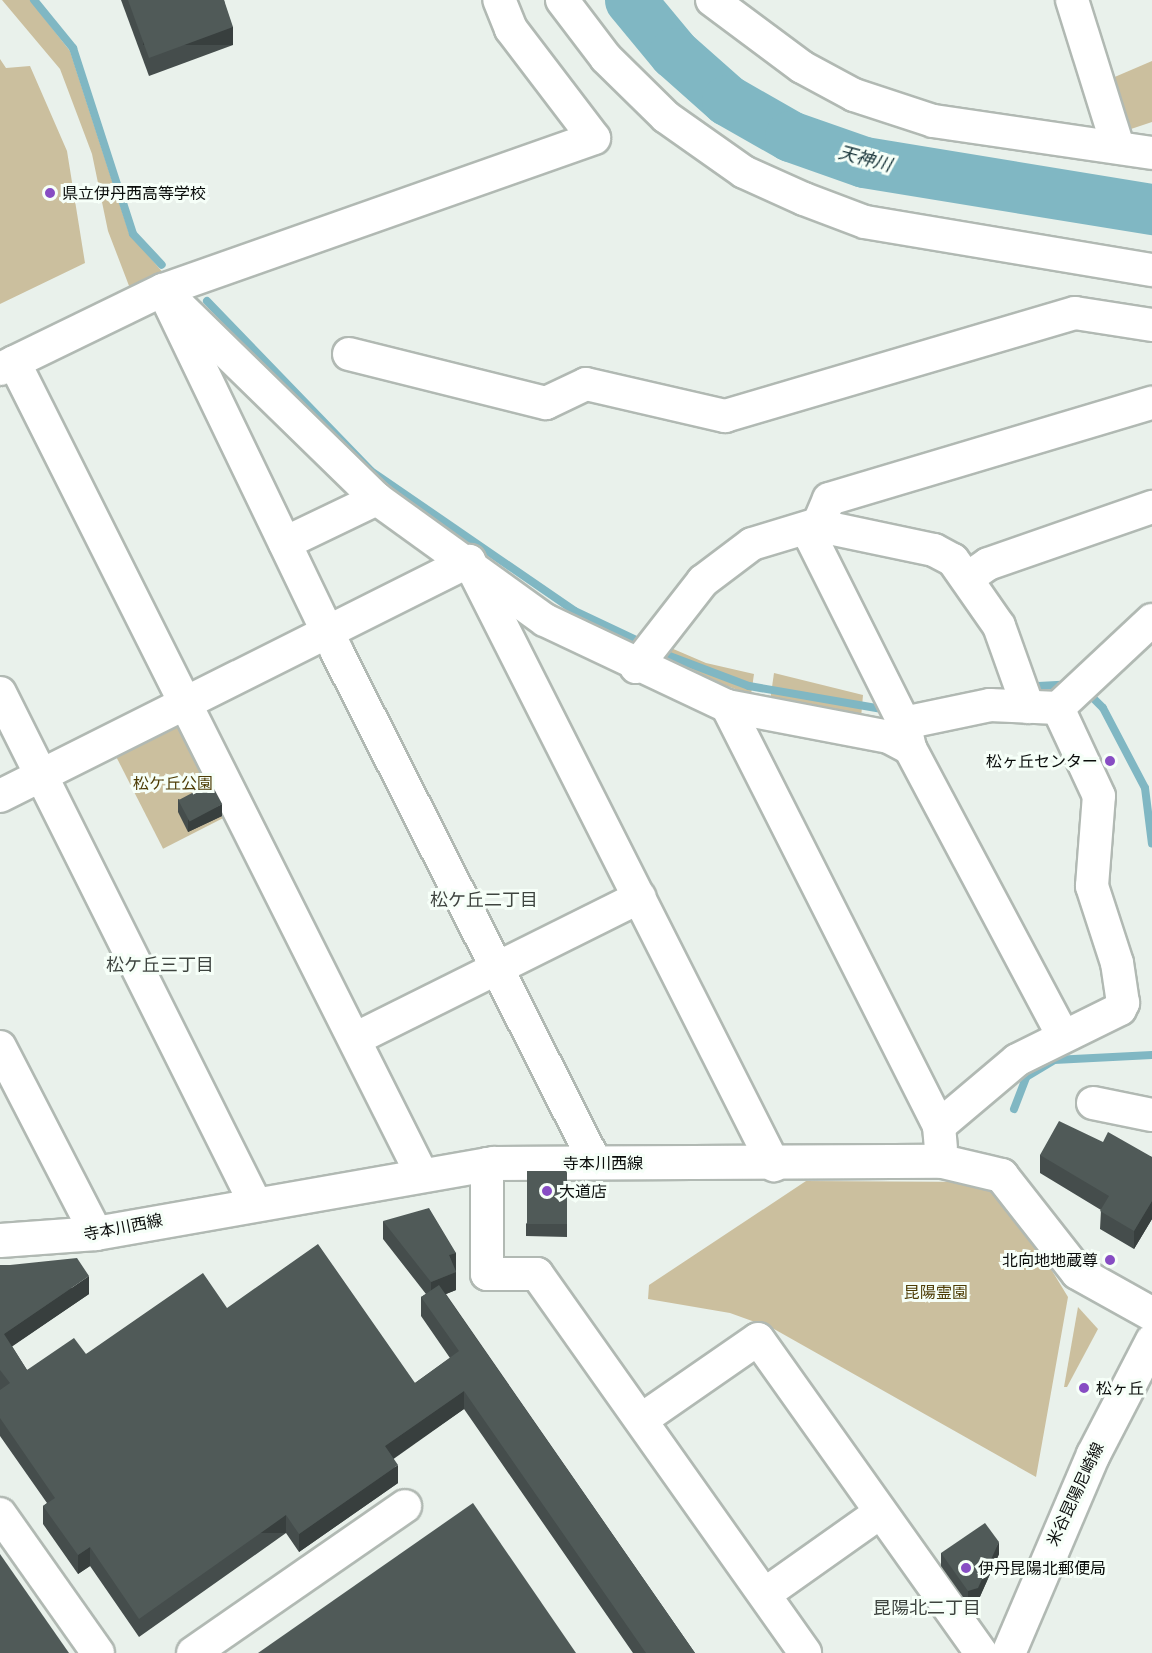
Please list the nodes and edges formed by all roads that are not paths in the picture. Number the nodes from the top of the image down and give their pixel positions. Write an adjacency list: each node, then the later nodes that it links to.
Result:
1 (499, 0): 8 (street)
2 (562, 0): 7 (street)
3 (712, 0): 5 (street)
4 (1072, 0): 5 (street)
5 (1118, 147): 6 (street)
6 (1152, 153)
7 (1152, 270)
8 (163, 290): 11 (street); 13 (street); 16 (street)
9 (1152, 325): 10 (street)
10 (367, 350)
11 (7, 366): 23 (street)
12 (1152, 403): 15 (street)
13 (377, 499): 16 (street); 17 (street)
14 (1152, 507): 18 (street)
15 (815, 525): 18 (street); 21 (street); 26 (street)
16 (285, 543): 20 (street)
17 (469, 561): 20 (street); 21 (street); 29 (street)
18 (968, 578): 25 (street)
19 (1152, 620): 25 (street)
20 (329, 631): 23 (street); 30 (street)
21 (636, 667): 24 (street)
22 (0, 693): 27 (street)
23 (186, 704): 27 (street); 32 (street)
24 (727, 706): 26 (street); 36 (street)
25 (1043, 707): 26 (street); 31 (street)
26 (907, 736): 31 (street)
27 (42, 776): 28 (street); 42 (street)
28 (0, 796)
29 (640, 897): 30 (street); 40 (street)
30 (497, 969): 32 (street); 38 (street)
31 (1062, 1034): 36 (street)
32 (355, 1039): 41 (street)
33 (0, 1047): 43 (street)
34 (1093, 1103): 35 (street)
35 (1151, 1110)
36 (939, 1126): 37 (street)
37 (942, 1161): 40 (main road, 寺本川西線); 45 (main road, 寺本川西線)
38 (595, 1162): 39 (main road, 寺本川西線); 40 (main road, 寺本川西線)
39 (487, 1164): 41 (main road, 寺本川西線); 47 (street)
40 (774, 1165)
41 (421, 1173): 42 (main road, 寺本川西線)
42 (254, 1201): 43 (main road, 寺本川西線)
43 (96, 1233): 44 (main road, 寺本川西線)
44 (0, 1240)
45 (1152, 1314)
46 (1152, 1340): 56 (main road, 米谷昆陽尼崎線)
47 (641, 1420): 50 (street); 51 (street)
48 (405, 1506): 53 (street)
49 (0, 1514): 52 (street)
50 (878, 1514): 51 (street); 55 (street)
51 (765, 1594): 54 (street)
52 (98, 1653)
53 (193, 1653)
54 (805, 1653)
55 (981, 1653)
56 (1008, 1653)

